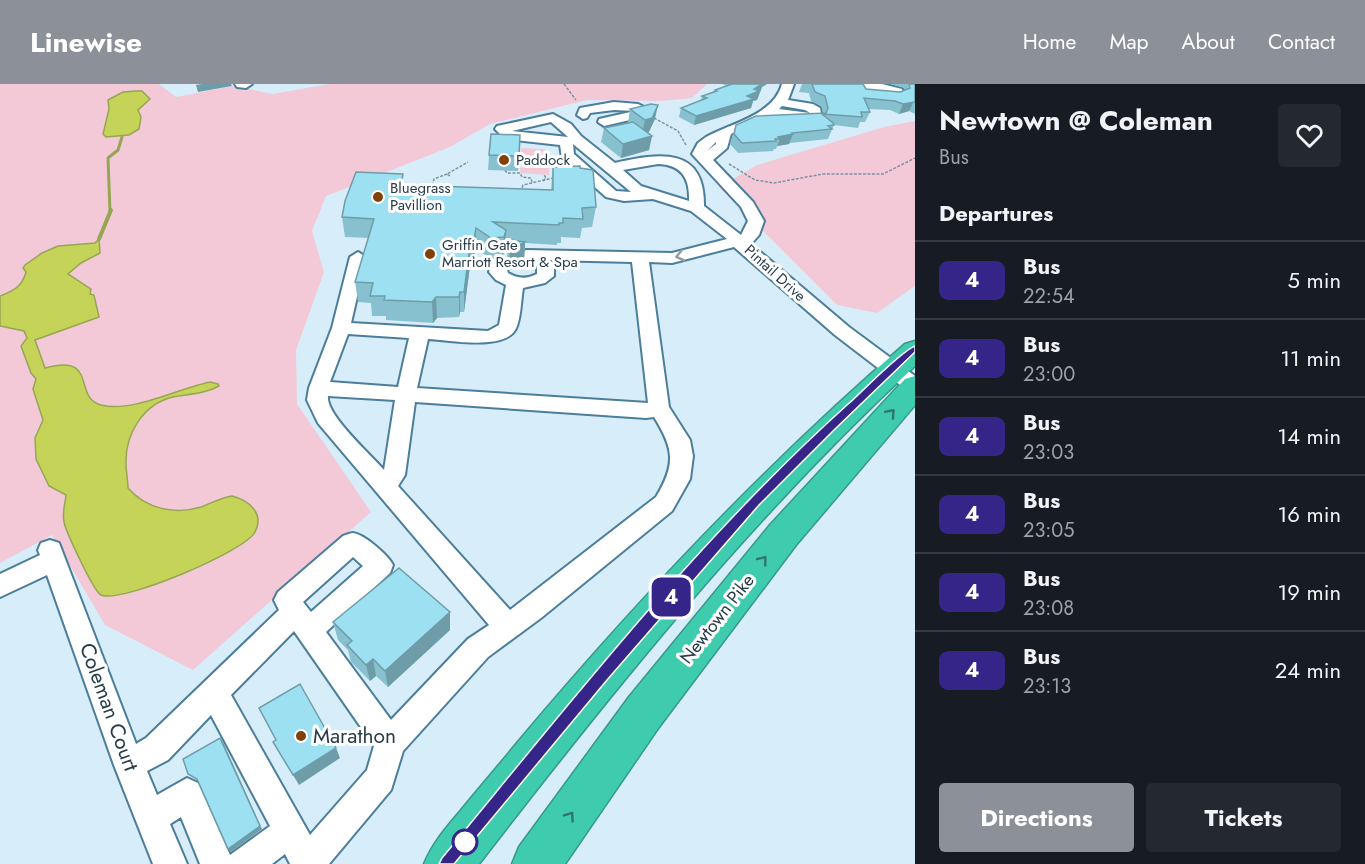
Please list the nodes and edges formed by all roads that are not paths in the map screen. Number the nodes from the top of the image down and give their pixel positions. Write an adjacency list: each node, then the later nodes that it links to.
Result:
1 (241, 84): 2 (street)
2 (246, 84)
3 (788, 84): 4 (street)
4 (779, 102): 5 (street); 5 (street)
5 (767, 111): 14 (street, Pintail Drive)
6 (643, 113): 7 (street)
7 (607, 117): 8 (street); 9 (street)
8 (557, 120): 9 (street); 9 (street)
9 (571, 138): 10 (street); 12 (street)
10 (612, 168): 11 (street); 12 (street)
11 (696, 190): 12 (street); 13 (street)
12 (655, 195): 13 (street)
13 (696, 208): 14 (street)
14 (743, 246): 17 (street); 22 (street, Pintail Drive)
15 (531, 256): 17 (street); 18 (street); 19 (street)
16 (358, 257): 20 (street)
17 (641, 264): 18 (street); 25 (street)
18 (546, 266): 19 (street)
19 (515, 282): 21 (street)
20 (341, 327): 21 (street); 23 (street)
21 (420, 333): 24 (street)
22 (909, 373): 38 (highway); 39 (highway, Newtown Pike, one-way to 22)
23 (319, 388): 24 (street); 26 (street)
24 (406, 394): 25 (street); 26 (street)
25 (659, 408): 28 (street)
26 (385, 486): 28 (street)
27 (0, 586): 31 (street, Coleman Court)
28 (508, 627): 30 (street)
29 (215, 693): 30 (street); 31 (street); 33 (street)
30 (390, 743): 37 (street)
31 (129, 765): 32 (street, Coleman Court)
32 (151, 818): 34 (street, Coleman Court); 35 (street)
33 (291, 831): 36 (street); 37 (street)
34 (170, 864)
35 (217, 864)
36 (243, 864)
37 (308, 864)
38 (448, 864)
39 (536, 864)

